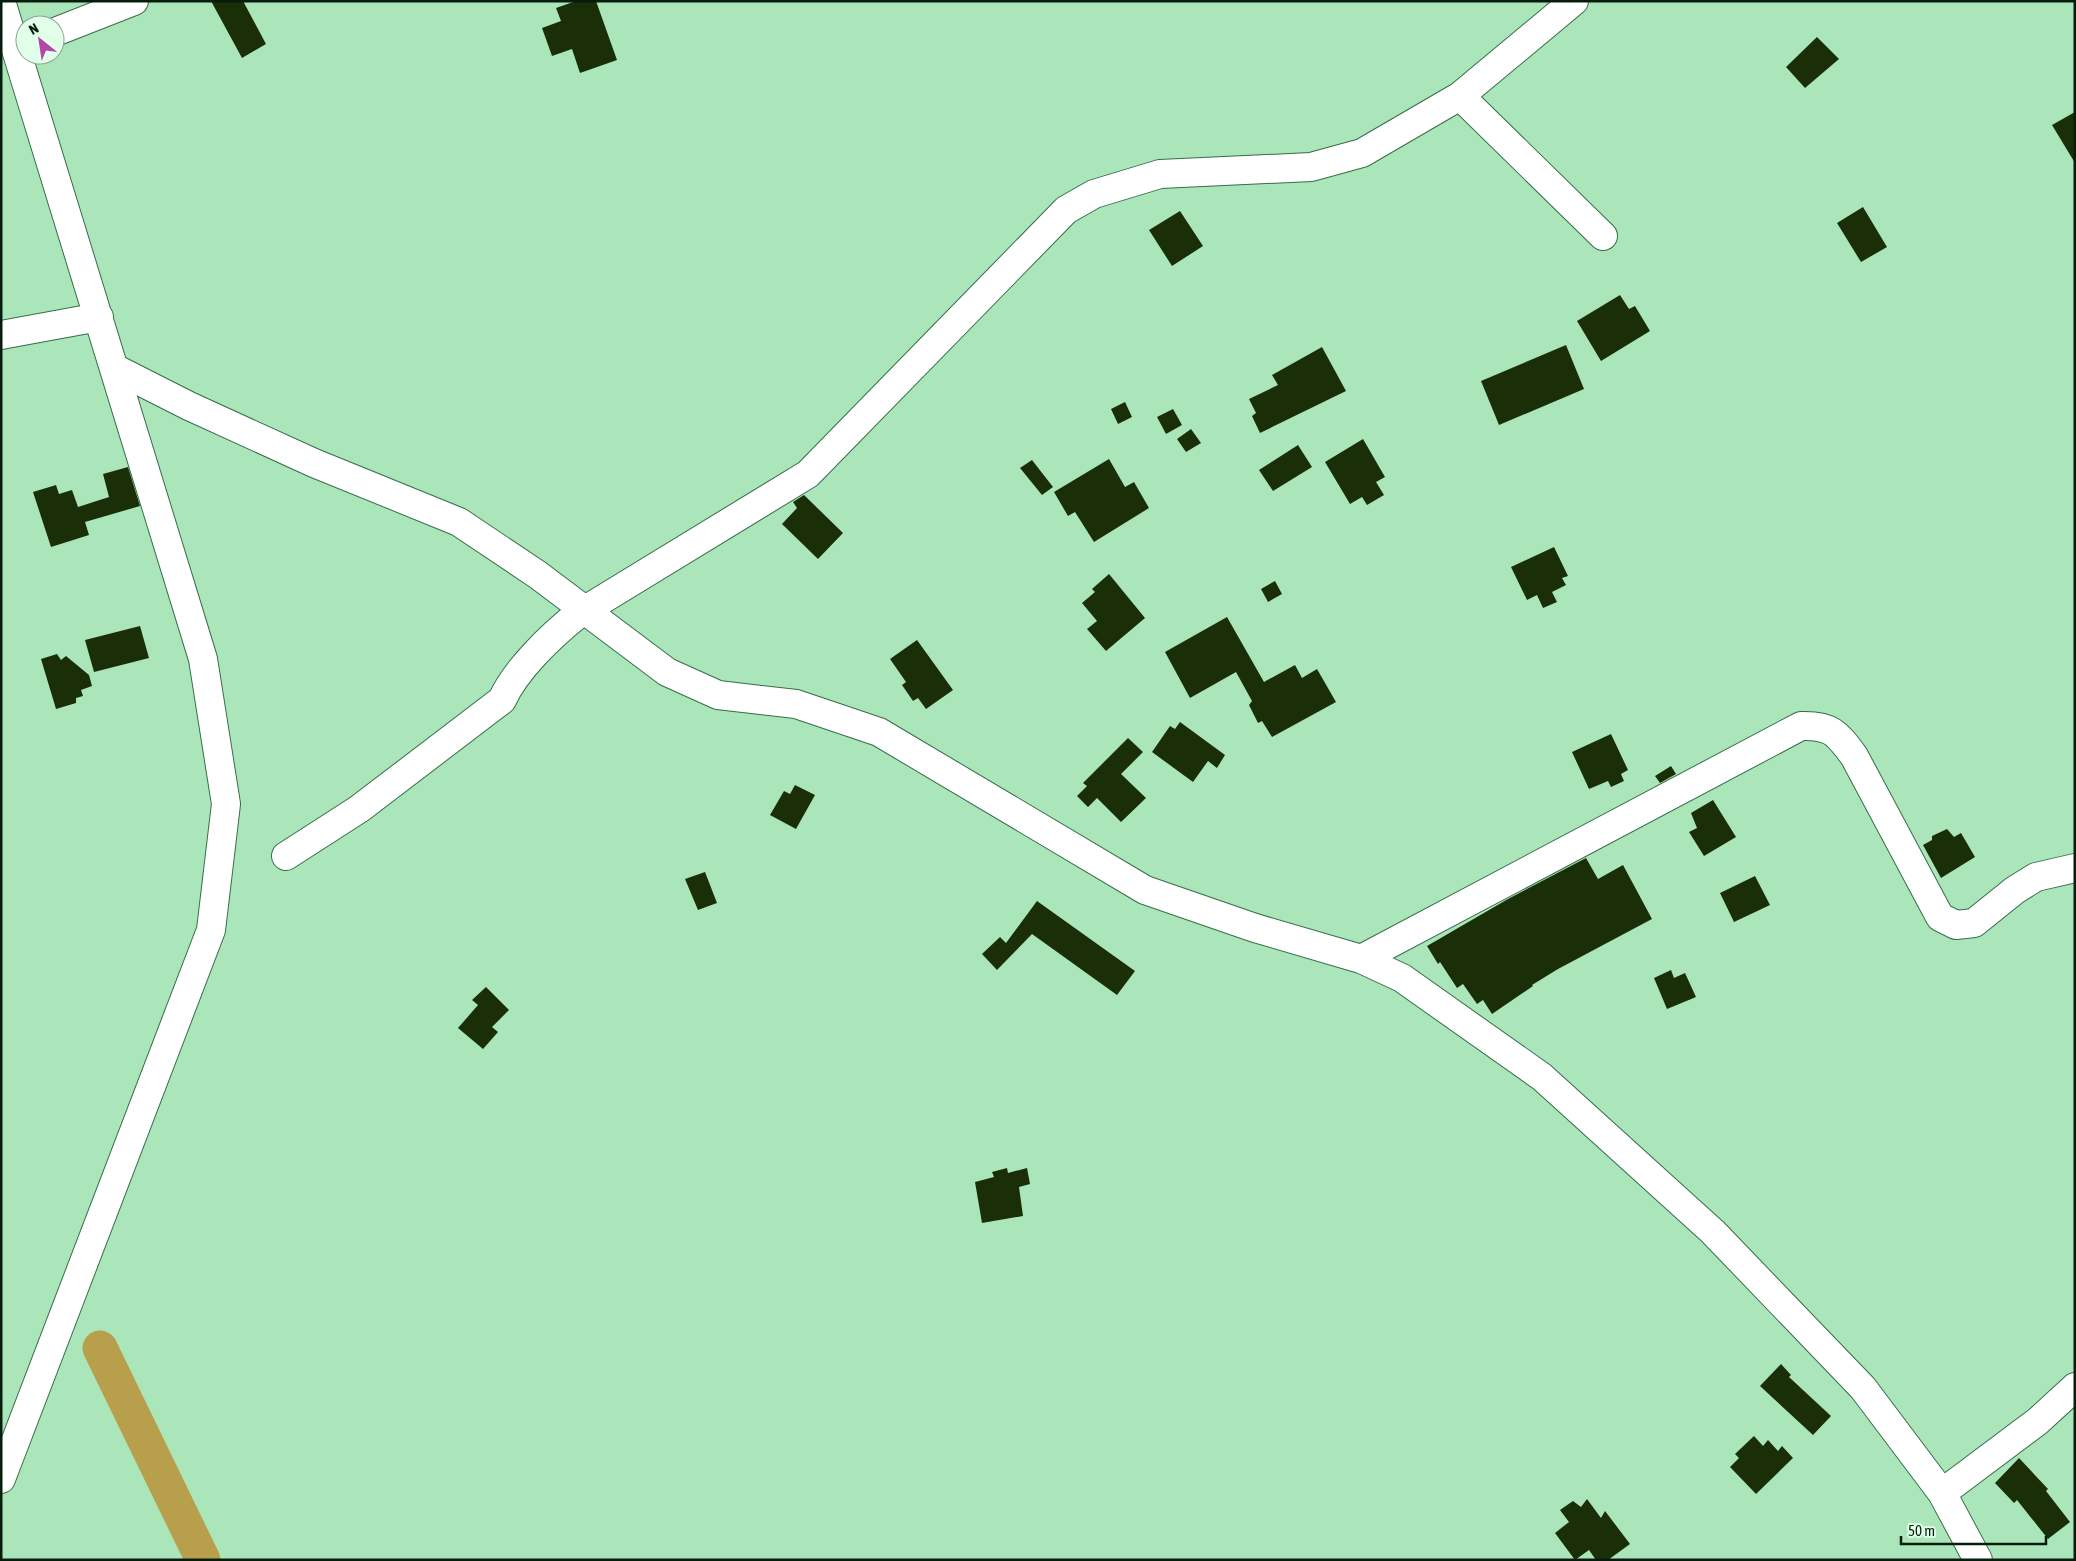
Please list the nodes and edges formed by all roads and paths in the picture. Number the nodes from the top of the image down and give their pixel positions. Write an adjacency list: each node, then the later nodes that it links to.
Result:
1 (2, 1): 5 (street)
2 (134, 1): 4 (street)
3 (1574, 1): 7 (street)
4 (65, 28)
5 (15, 31)
6 (27, 65): 9 (street)
7 (1460, 96): 8 (street); 12 (street)
8 (1602, 236)
9 (99, 317): 10 (street); 11 (street)
10 (1, 335)
11 (114, 368): 12 (street); 17 (street)
12 (585, 611): 13 (street); 15 (street)
13 (286, 856)
14 (2075, 868): 15 (street)
15 (1361, 959): 18 (street)
16 (2075, 1388): 18 (street)
17 (1, 1480)
18 (1942, 1493): 19 (street)
19 (1978, 1560)

